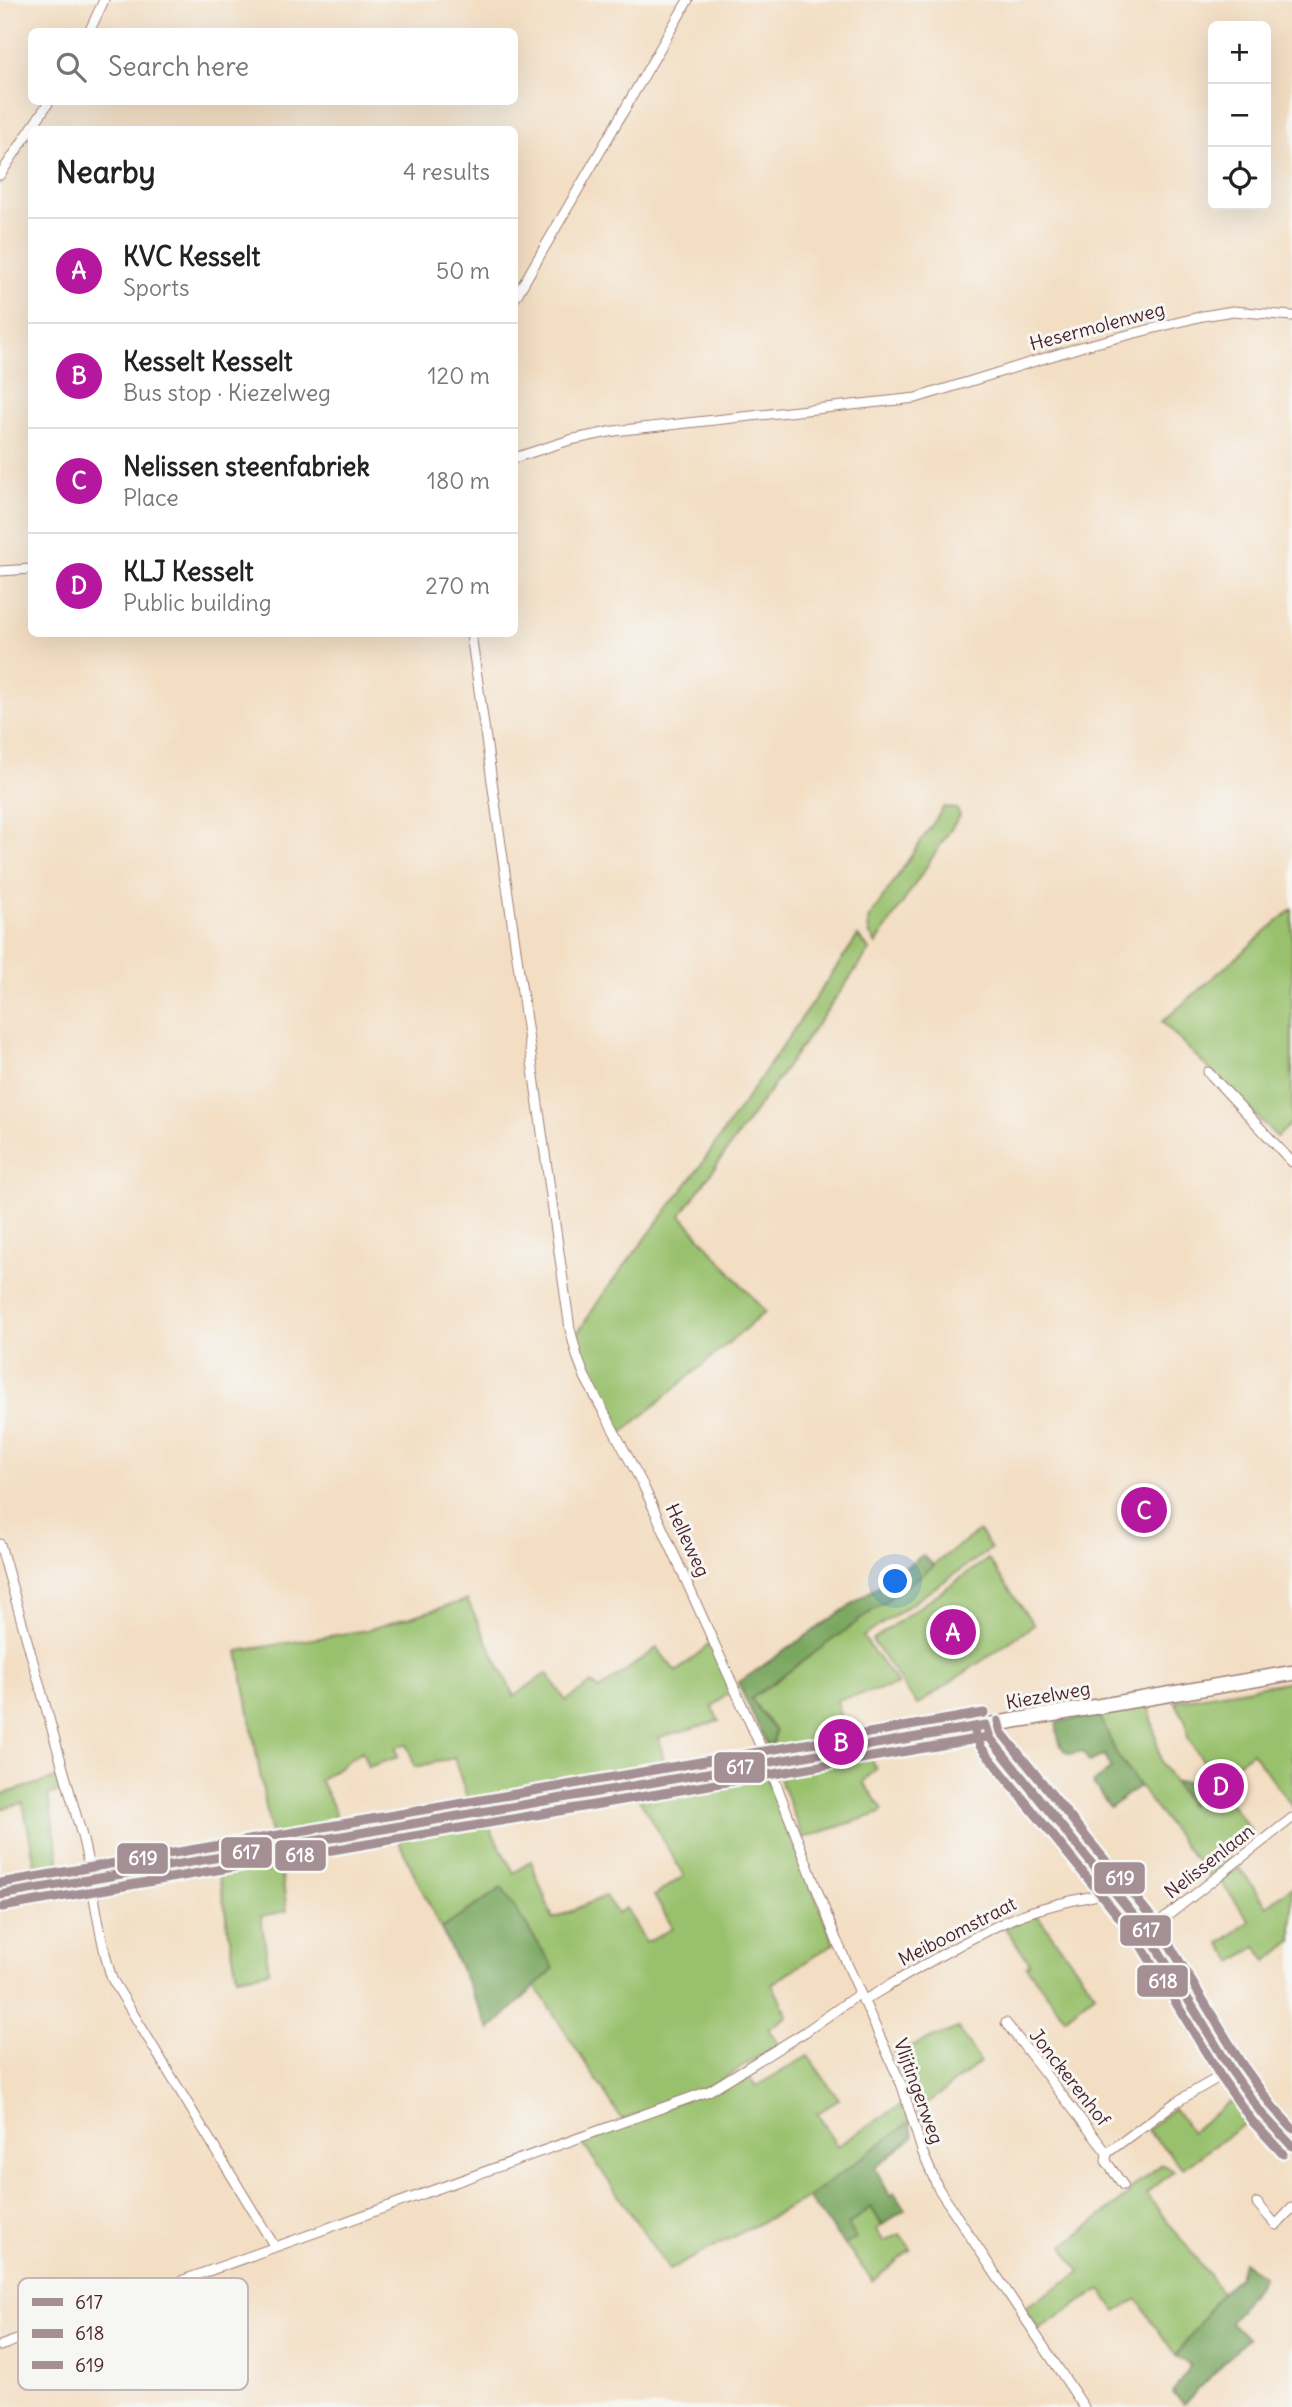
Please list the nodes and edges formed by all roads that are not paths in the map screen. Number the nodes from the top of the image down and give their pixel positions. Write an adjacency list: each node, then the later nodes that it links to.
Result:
1 (104, 0): 3 (street)
2 (688, 0): 8 (street)
3 (91, 28)
4 (47, 105): 5 (street)
5 (33, 126)
6 (28, 133): 7 (street)
7 (0, 175)
8 (518, 293)
9 (1292, 316): 10 (street, Hesermolenweg)
10 (518, 457)
11 (28, 569): 12 (street)
12 (0, 571)
13 (471, 637): 19 (street, Helleweg)
14 (1208, 1072): 15 (street)
15 (1292, 1162)
16 (0, 1544): 21 (street)
17 (1292, 1673): 18 (main road, Kiezelweg)
18 (986, 1725): 19 (main road, Kiezelweg); 22 (street)
19 (768, 1763): 21 (main road, Kiezelweg); 25 (street, Vlijtingerweg)
20 (1292, 1818): 24 (street, Nelissenlaan)
21 (92, 1879): 23 (main road, Kiezelweg); 33 (street)
22 (1113, 1892): 24 (street); 25 (street, Meiboomstraat)
23 (0, 1895)
24 (1147, 1932): 27 (street)
25 (861, 1998): 33 (street, Meiboomstraat); 37 (street, Vlijtingerweg)
26 (1006, 2023): 29 (street, Jonckerenhof)
27 (1231, 2070): 28 (street); 29 (street, Jonckerenhof)
28 (1292, 2146)
29 (1107, 2153): 30 (street, Jonckerenhof)
30 (1123, 2185)
31 (1257, 2203): 32 (street)
32 (1292, 2208)
33 (275, 2246): 34 (street, Meiboomstraat)
34 (187, 2278)
35 (18, 2339): 36 (street, Meiboomstraat)
36 (0, 2346)
37 (1084, 2407)

